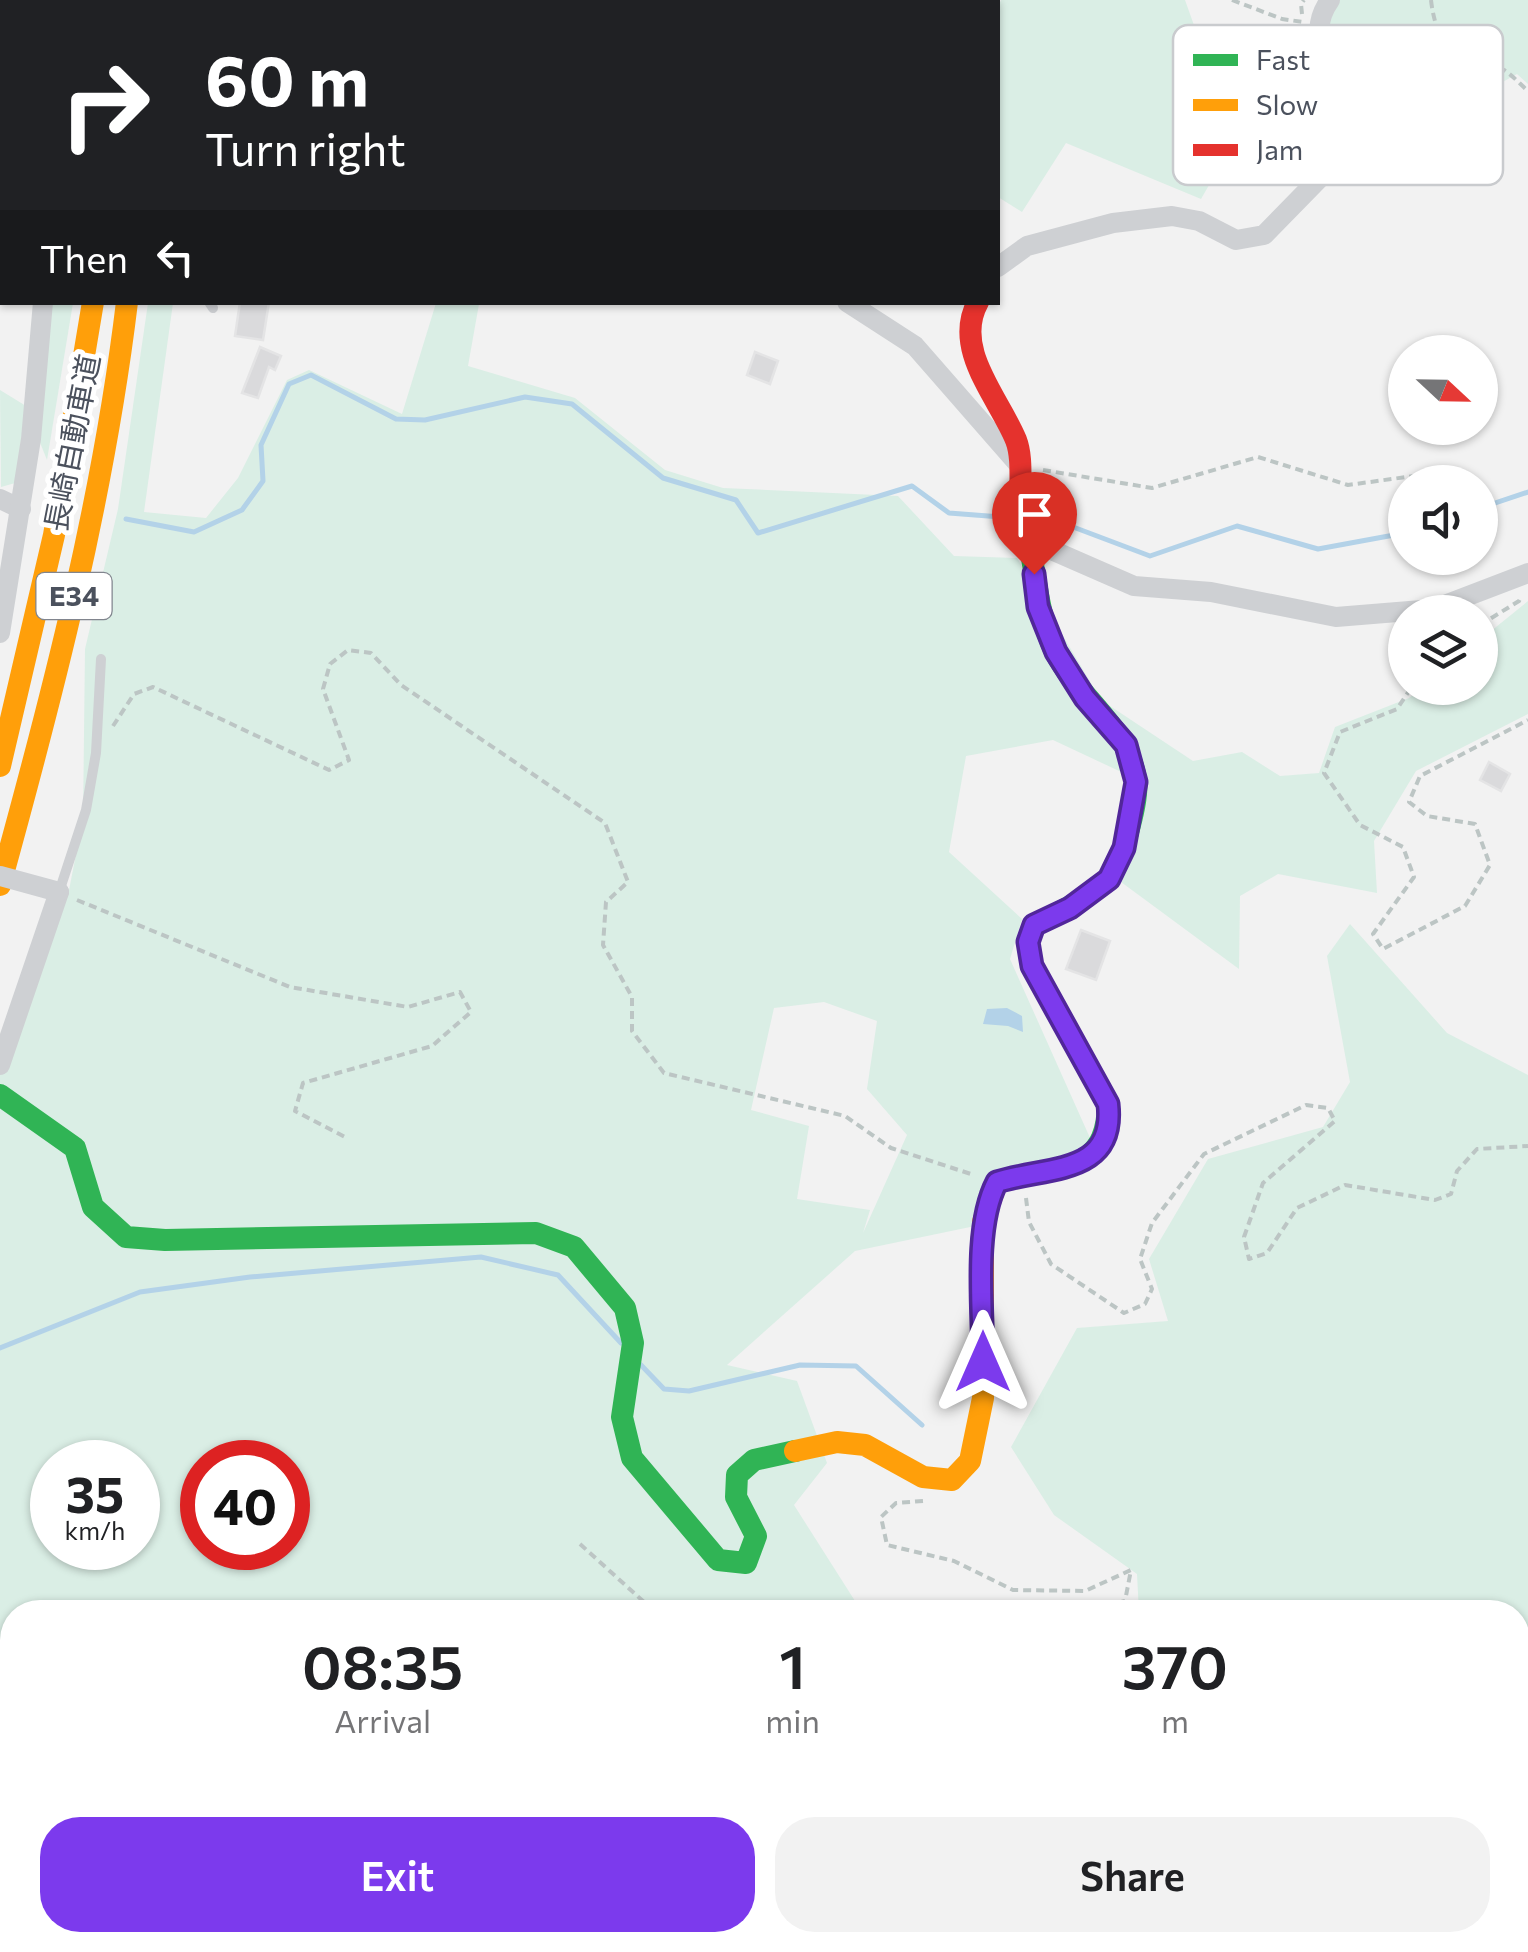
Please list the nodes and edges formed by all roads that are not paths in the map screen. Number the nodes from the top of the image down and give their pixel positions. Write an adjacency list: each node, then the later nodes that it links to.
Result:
1 (1330, 0): 2 (street)
2 (1318, 25)
3 (1313, 185): 4 (street)
4 (1000, 265)
5 (43, 305): 12 (street)
6 (93, 305): 17 (main road, 長崎自動車道 / E34)
7 (126, 305): 19 (main road, 長崎自動車道 / E34)
8 (852, 305): 10 (street)
9 (976, 305): 10 (main road)
10 (1019, 466): 13 (main road)
11 (0, 499): 12 (street)
12 (21, 509): 15 (street)
13 (1026, 526): 14 (street); 22 (main road)
14 (1526, 581)
15 (0, 632)
16 (101, 658): 20 (lane)
17 (0, 766)
18 (0, 876): 20 (street, bridge)
19 (0, 885)
20 (59, 892): 21 (street)
21 (0, 1065)
22 (0, 1095)

